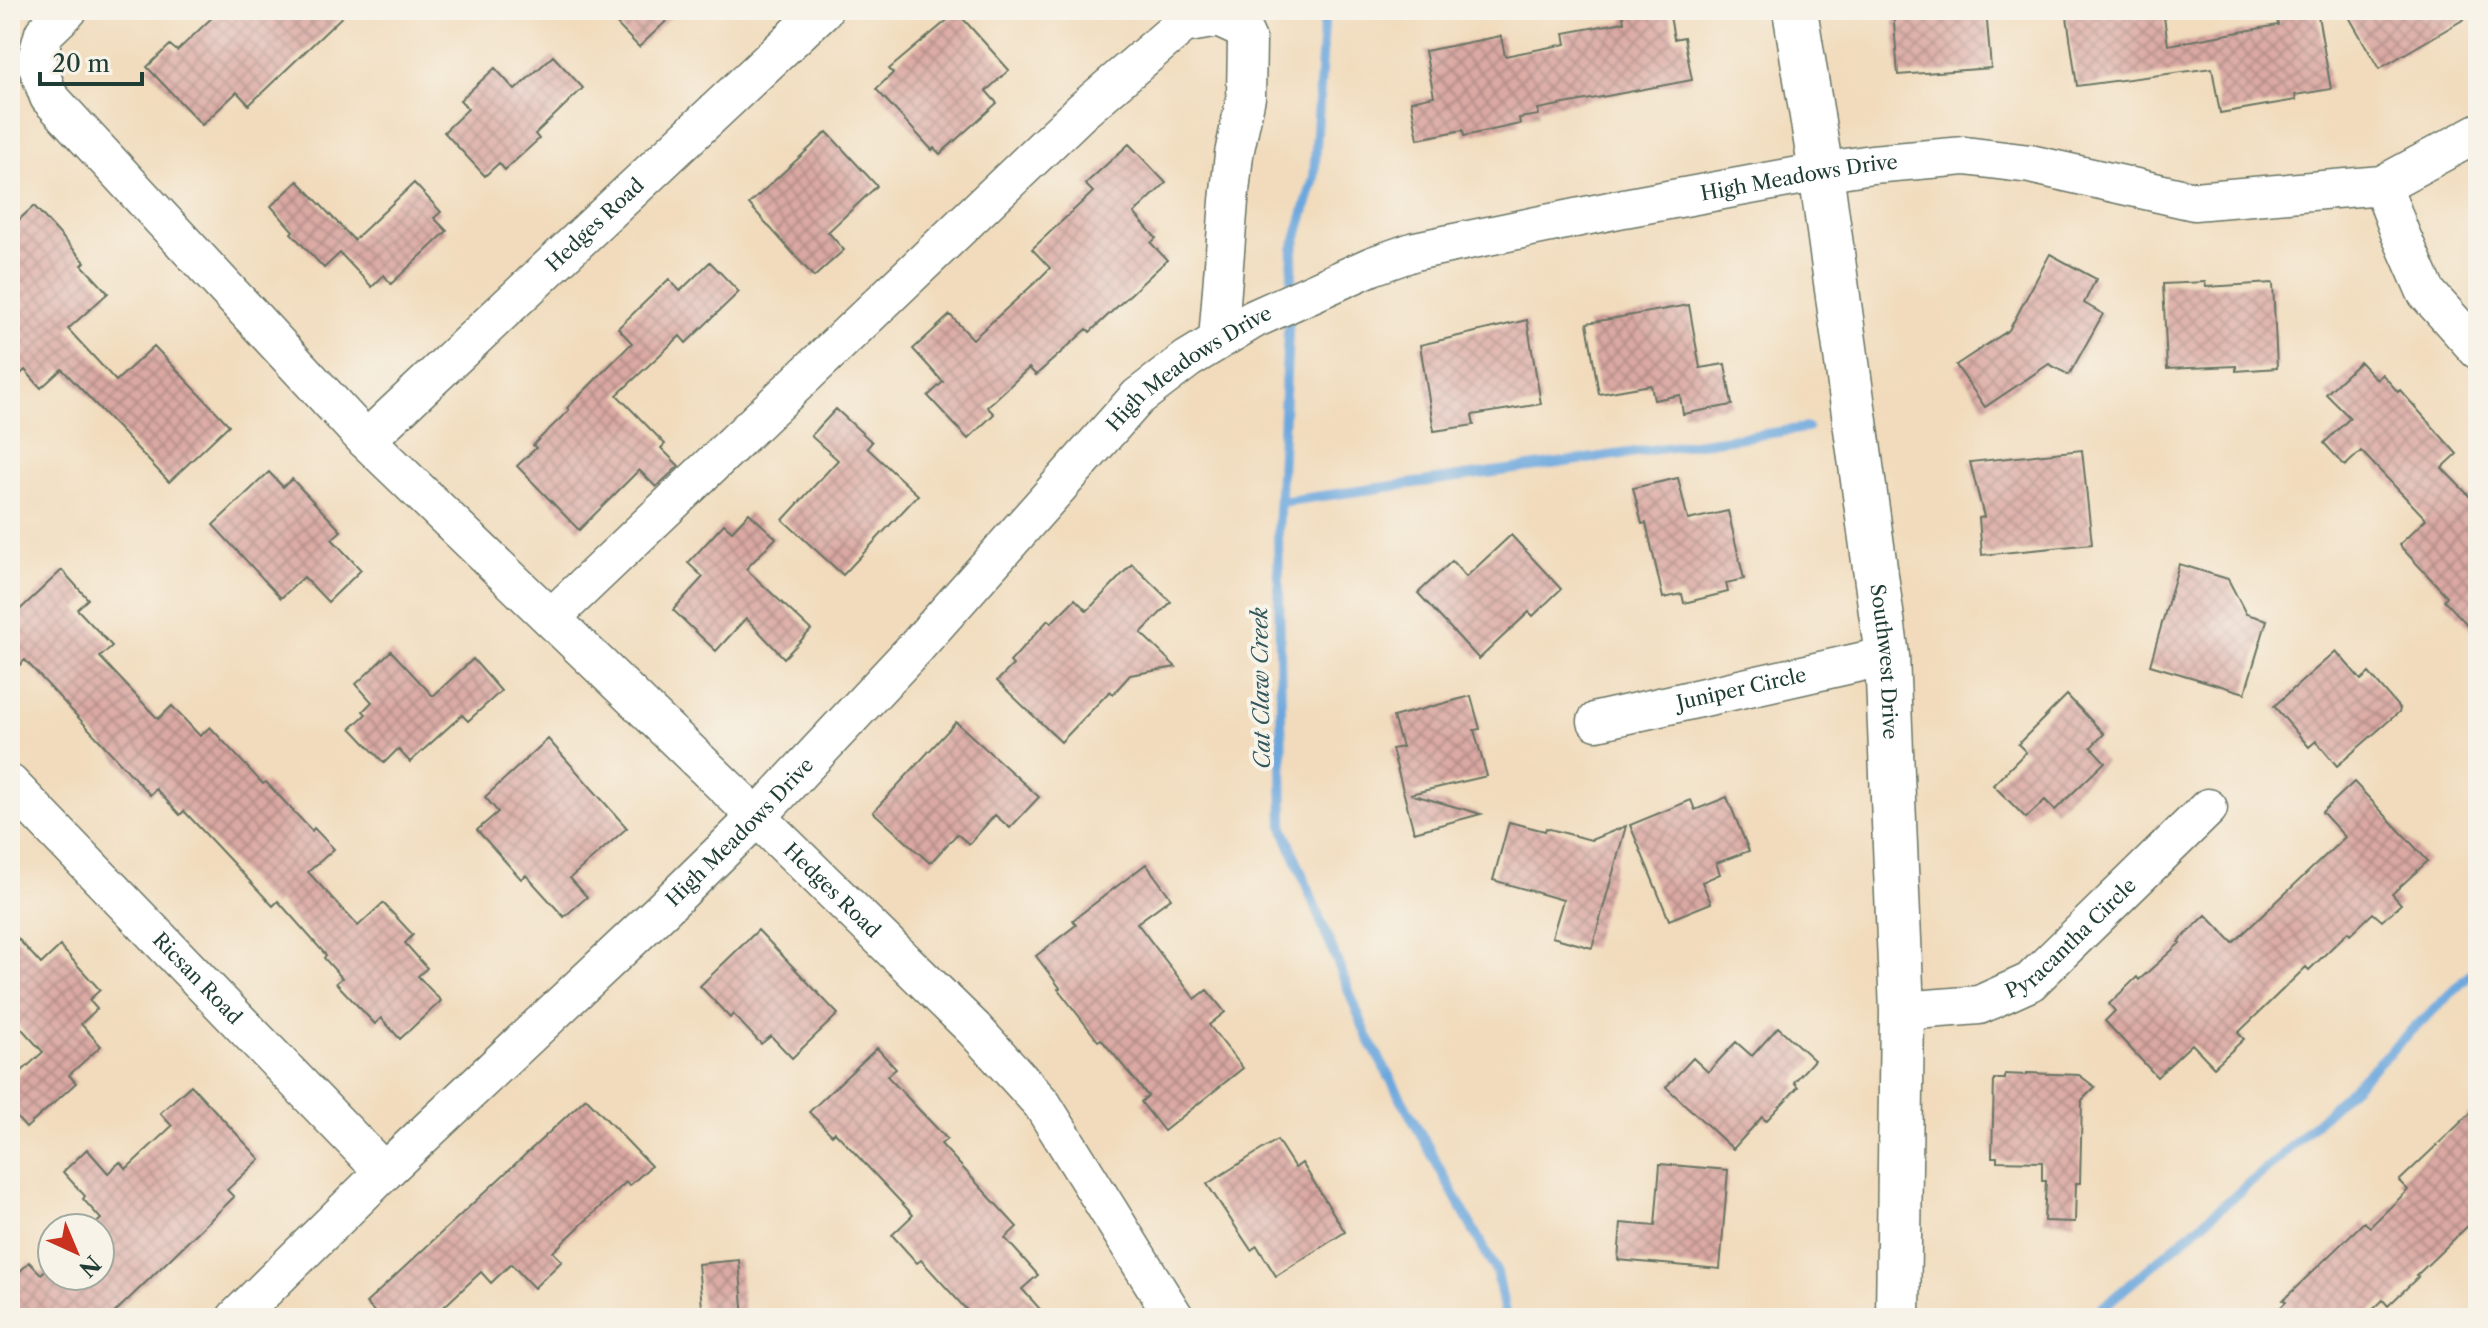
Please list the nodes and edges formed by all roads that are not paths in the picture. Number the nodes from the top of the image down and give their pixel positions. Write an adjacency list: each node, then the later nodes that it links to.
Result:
1 (68, 10): 9 (street, Hedges Road)
2 (823, 10): 9 (street, Hedges Road)
3 (1795, 10): 5 (main road, Southwest Drive)
4 (2478, 133): 6 (street, High Meadows Drive)
5 (1821, 172): 6 (street, High Meadows Drive); 7 (street, High Meadows Drive); 11 (main road, Southwest Drive)
6 (2382, 185): 8 (street)
7 (1218, 340): 10 (street); 15 (street, High Meadows Drive)
8 (2478, 350)
9 (366, 440): 10 (street, Hedges Road)
10 (551, 618): 15 (street, Hedges Road)
11 (1887, 656): 12 (street, Juniper Circle); 16 (main road, Southwest Drive)
12 (1597, 721)
13 (10, 784): 17 (street, Ricsan Road)
14 (2208, 808): 16 (street, Pyracantha Circle)
15 (757, 817): 17 (street, High Meadows Drive); 19 (street, Hedges Road)
16 (1902, 1011): 20 (main road, Southwest Drive)
17 (384, 1172): 18 (street, High Meadows Drive)
18 (236, 1318)
19 (1175, 1318)
20 (1898, 1318)

